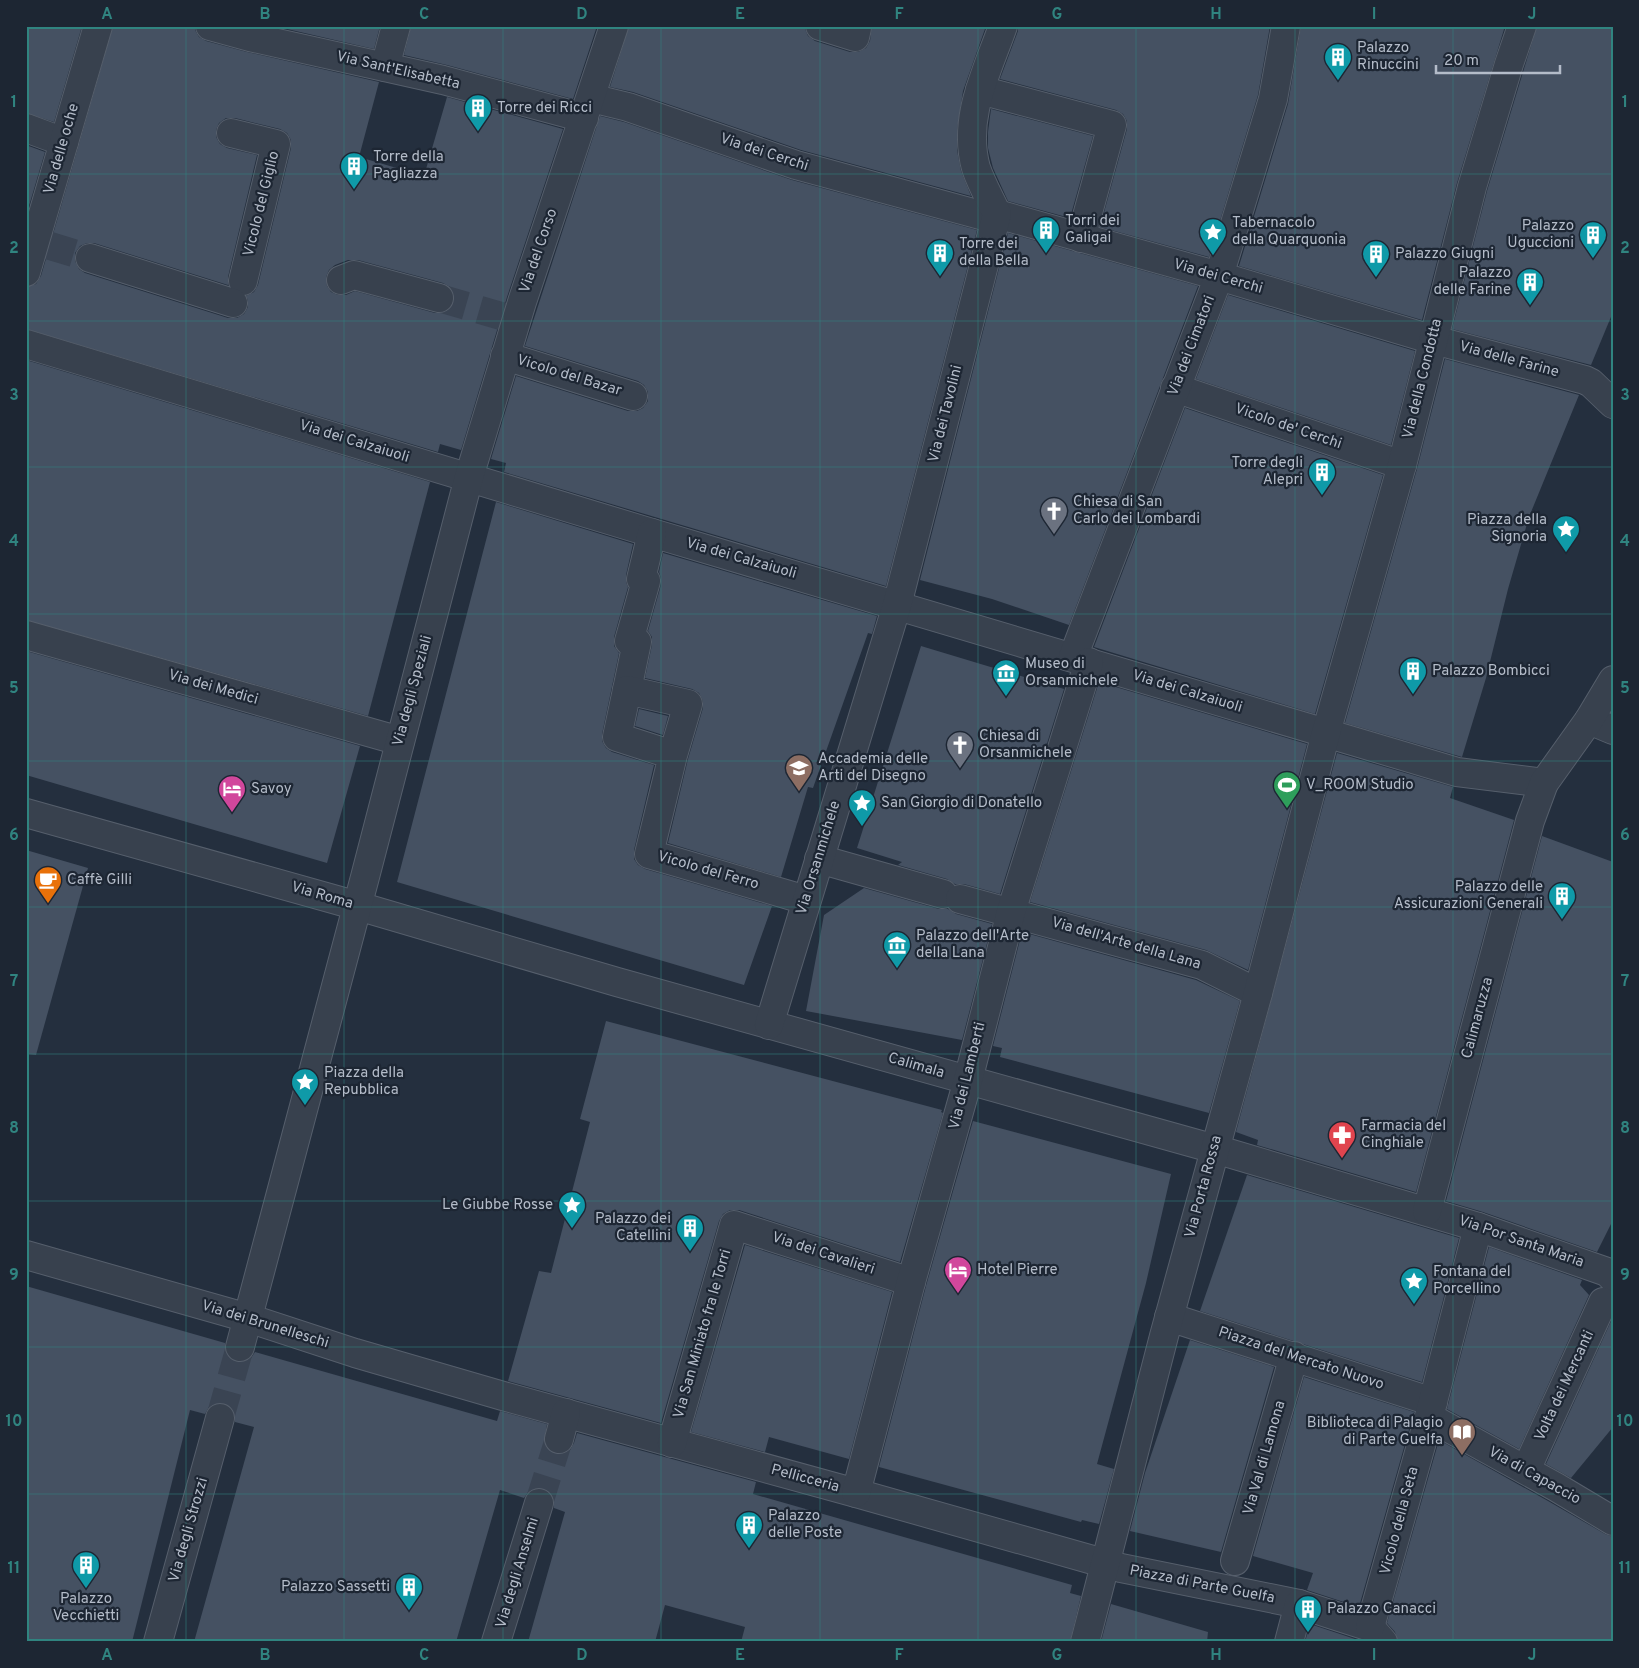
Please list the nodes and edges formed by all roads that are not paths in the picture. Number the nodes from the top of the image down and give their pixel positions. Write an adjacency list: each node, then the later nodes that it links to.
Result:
1 (98, 26): 15 (street, Via delle oche)
2 (210, 26): 10 (street, Via Sant'Elisabetta)
3 (396, 26): 10 (street)
4 (614, 26): 12 (street, Via del Corso)
5 (822, 26): 6 (street)
6 (851, 26)
7 (1003, 26): 11 (street)
8 (1286, 26): 20 (street, Via dei Cimatori)
9 (1522, 26): 23 (street, Via della Condotta)
10 (385, 67): 12 (street, Via Sant'Elisabetta)
11 (981, 87): 16 (street); 17 (street)
12 (588, 108): 16 (street, Via dei Cerchi); 25 (street, Via del Corso)
13 (26, 128): 15 (street)
14 (231, 133): 18 (street, Vicolo del Giglio)
15 (64, 142): 19 (street, Via delle oche)
16 (998, 217): 17 (street, Via dei Cerchi); 32 (street, Via dei Tavolini)
17 (1081, 238): 20 (street, Via dei Cerchi)
18 (90, 258)
19 (26, 272)
20 (1219, 276): 23 (street, Via dei Cerchi); 26 (street, Via dei Cimatori)
21 (341, 280): 22 (street)
22 (438, 298)
23 (1434, 340): 28 (street, Via delle Farine); 29 (street, Via della Condotta)
24 (26, 344): 30 (street, Via dei Calzaiuoli)
25 (506, 356): 27 (street, Vicolo del Bazar); 30 (street, Via del Corso)
26 (1175, 388): 29 (street, Vicolo de' Cerchi); 34 (street, Via dei Cimatori)
27 (634, 396)
28 (1613, 404)
29 (1402, 465): 38 (street, Via della Condotta)
30 (469, 477): 31 (street, Via dei Calzaiuoli); 39 (street, Via degli Speziali)
31 (652, 533): 32 (street, Via dei Calzaiuoli); 36 (street)
32 (897, 605): 34 (street, Via dei Calzaiuoli); 43 (street, Via Orsanmichele)
33 (26, 635): 39 (street, Via dei Medici)
34 (1081, 660): 38 (street, Via dei Calzaiuoli); 46 (street, Via dei Lamberti)
35 (1613, 680): 37 (street, Calimaruzza)
36 (626, 690): 40 (street); 40 (street)
37 (1601, 725): 41 (street, Calimaruzza)
38 (1326, 733): 41 (street, Via dei Calzaiuoli); 48 (street, Via Porta Rossa)
39 (400, 742): 45 (street, Via degli Speziali)
40 (673, 755): 44 (street, Vicolo del Ferro)
41 (1544, 783): 52 (street, Calimaruzza)
42 (26, 813): 45 (street, Via Roma)
43 (819, 859): 44 (street, Via Orsanmichele); 46 (street, Via dell'Arte della Lana)
44 (806, 900): 49 (street, Via Orsanmichele)
45 (358, 906): 47 (street, Via Roma); 59 (street)
46 (1011, 912): 48 (street, Via dell'Arte della Lana); 50 (street, Via dei Lamberti)
47 (617, 982): 49 (street, Calimala)
48 (1258, 994): 51 (street, Via Porta Rossa)
49 (769, 1025): 50 (street, Calimala)
50 (968, 1080): 51 (street, Calimala); 57 (street, Via dei Lamberti)
51 (1215, 1149): 52 (street); 58 (street, Via Porta Rossa)
52 (1427, 1211): 54 (street, Via Por Santa Maria)
53 (734, 1225): 57 (street, Via dei Cavalieri); 65 (street, Via San Miniato fra le Torri)
54 (1478, 1227): 56 (street, Via Por Santa Maria); 63 (street)
55 (26, 1255): 59 (street, Via dei Brunelleschi)
56 (1609, 1279): 66 (street, Volta dei Mercanti)
57 (911, 1282): 67 (street, Via dei Lamberti)
58 (1169, 1317): 61 (street, Piazza del Mercato Nuovo); 71 (street, Via Porta Rossa)
59 (248, 1318): 60 (street); 62 (street, Via dei Brunelleschi)
60 (240, 1347)
61 (1294, 1356): 63 (street, Piazza del Mercato Nuovo); 70 (street, Via Val di Lamona)
62 (504, 1396): 65 (street, Pellicceria)
63 (1431, 1410): 66 (street, Via di Capaccio); 72 (street, Vicolo della Seta)
64 (220, 1418): 75 (street, Via degli Strozzi)
65 (672, 1443): 67 (street, Pellicceria)
66 (1526, 1470): 69 (street, Via di Capaccio)
67 (856, 1493): 71 (street, Pellicceria)
68 (536, 1514): 76 (street, Via degli Anselmi)
69 (1613, 1521)
70 (1235, 1560)
71 (1105, 1564): 73 (street, Piazza di Parte Guelfa); 77 (street, Via Porta Rossa)
72 (1380, 1596): 74 (street, Piazza di Parte Guelfa)
73 (1299, 1604): 74 (street, Piazza di Parte Guelfa); 78 (street)
74 (1377, 1635)
75 (158, 1642)
76 (496, 1642)
77 (1085, 1642)
78 (1288, 1642)

